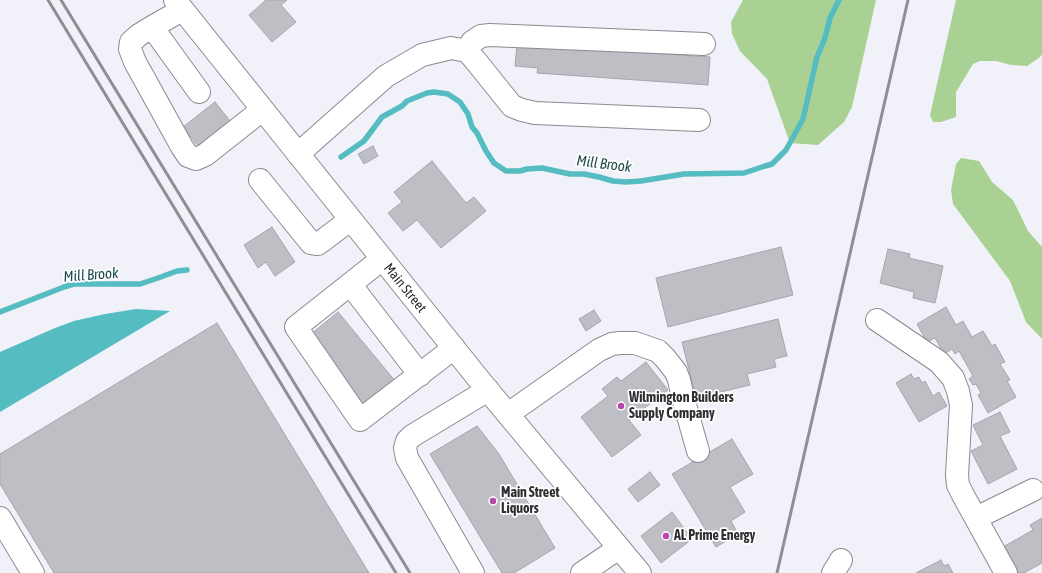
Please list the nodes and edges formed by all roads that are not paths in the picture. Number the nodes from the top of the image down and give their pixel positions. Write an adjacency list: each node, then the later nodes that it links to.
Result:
1 (178, 5): 2 (main road); 6 (main road, Main Street)
2 (152, 27): 5 (main road); 6 (main road)
3 (704, 44): 4 (main road)
4 (467, 51): 7 (main road); 8 (main road)
5 (199, 92)
6 (262, 110): 8 (main road, Main Street)
7 (699, 120)
8 (298, 154): 10 (main road, Main Street)
9 (260, 180): 10 (main road)
10 (350, 220): 11 (main road, Main Street)
11 (382, 259): 12 (main road); 14 (main road, Main Street)
12 (350, 284): 15 (main road); 15 (main road)
13 (877, 320): 21 (main road)
14 (454, 348): 15 (main road); 16 (main road, Main Street)
15 (420, 375)
16 (488, 390): 17 (main road, Main Street); 24 (main road)
17 (508, 414): 18 (main road); 22 (main road, Main Street)
18 (698, 451)
19 (1033, 490): 21 (main road)
20 (0, 518): 23 (main road)
21 (976, 518): 27 (main road)
22 (619, 548): 25 (main road); 26 (main road, Main Street)
23 (33, 573)
24 (473, 573)
25 (582, 573)
26 (640, 573)
27 (1006, 573)

